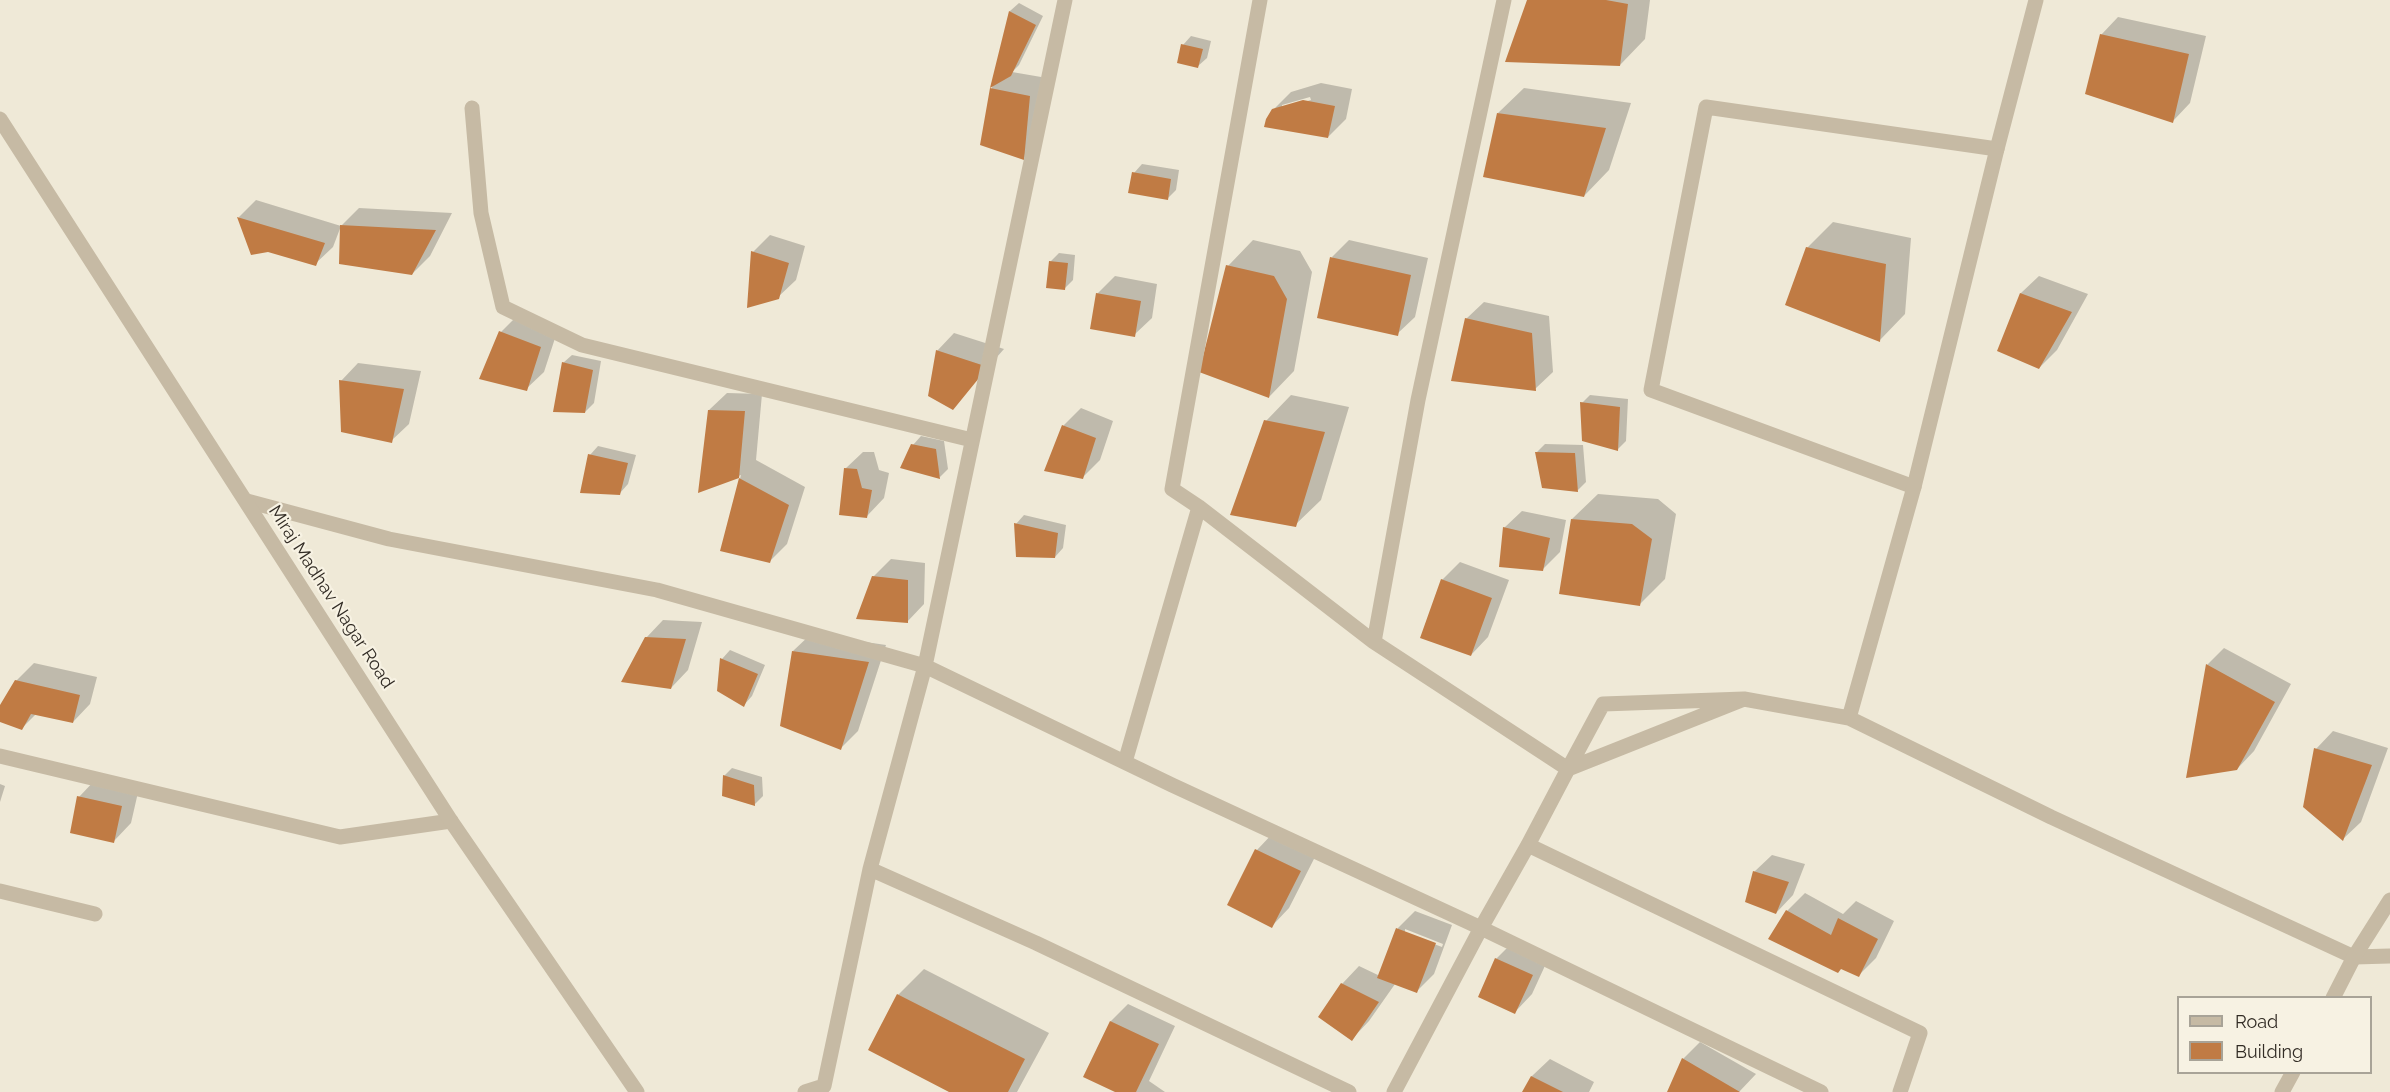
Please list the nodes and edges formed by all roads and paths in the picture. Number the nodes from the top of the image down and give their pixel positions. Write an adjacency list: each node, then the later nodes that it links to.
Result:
1 (1065, 0): 8 (street)
2 (1260, 0): 11 (street)
3 (1504, 0): 12 (street)
4 (2036, 0): 7 (street)
5 (472, 108): 8 (street)
6 (0, 118): 10 (street, Miraj Madhav Nagar Road)
7 (1997, 149): 9 (street); 9 (street)
8 (972, 440): 13 (street)
9 (1914, 487): 15 (street)
10 (247, 501): 13 (street); 19 (street, Miraj Madhav Nagar Road)
11 (1199, 507): 12 (street); 17 (street)
12 (1374, 642): 18 (street)
13 (925, 666): 17 (street); 21 (street)
14 (1744, 699): 15 (street); 18 (street); 18 (street)
15 (1850, 718): 27 (street)
16 (0, 756): 19 (street)
17 (1125, 762): 25 (street)
18 (1568, 769): 20 (street)
19 (451, 821): 31 (street, Miraj Madhav Nagar Road)
20 (1528, 845): 25 (street); 36 (street)
21 (870, 869): 30 (street); 33 (street)
22 (0, 891): 24 (street)
23 (2390, 900): 27 (street)
24 (95, 914)
25 (1480, 927): 34 (street); 35 (street)
26 (2390, 956): 27 (street)
27 (2354, 957): 28 (street)
28 (2334, 996)
29 (2292, 1074): 37 (street)
30 (829, 1089): 32 (street)
31 (637, 1092)
32 (805, 1092)
33 (1349, 1092)
34 (1394, 1092)
35 (1821, 1092)
36 (1900, 1092)
37 (2282, 1092)

